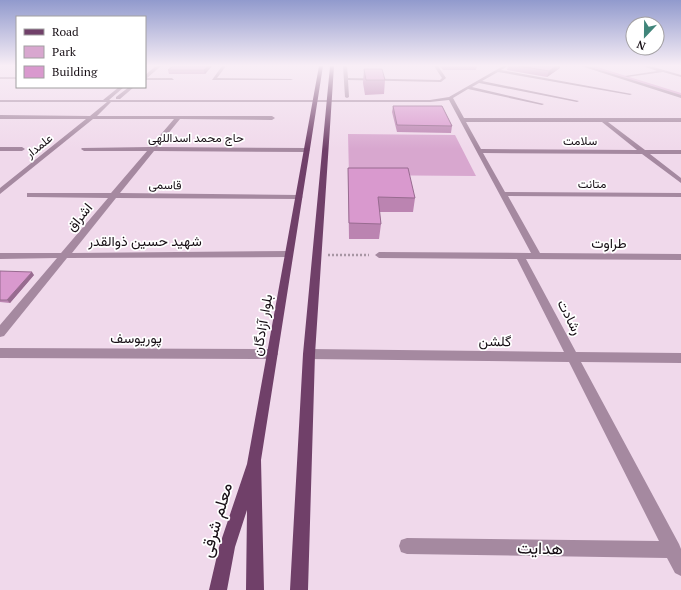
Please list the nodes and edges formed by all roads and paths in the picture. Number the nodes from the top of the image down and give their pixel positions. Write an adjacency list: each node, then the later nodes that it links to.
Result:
1 (114, 94): 14 (street)
2 (123, 94): 18 (street, علمدار)
3 (316, 94): 15 (main road, بلوار آزادگان)
4 (330, 94): 16 (main road)
5 (347, 94): 10 (street)
6 (458, 94): 11 (street)
7 (494, 94): 19 (street)
8 (539, 94): 17 (street)
9 (667, 94): 12 (street)
10 (347, 97)
11 (450, 98): 16 (street); 24 (street)
12 (681, 98)
13 (0, 101): 14 (street)
14 (104, 101): 18 (street)
15 (315, 101): 16 (street); 18 (street); 31 (main road, بلوار آزادگان)
16 (330, 101): 43 (main road)
17 (578, 101)
18 (112, 102): 21 (street, علمدار)
19 (542, 104)
20 (0, 117): 21 (street)
21 (92, 118): 22 (street); 36 (street, علمدار)
22 (178, 118): 23 (street); 30 (street, اشراق)
23 (272, 118)
24 (461, 120): 25 (street); 32 (street)
25 (603, 120): 26 (street); 33 (street)
26 (681, 120)
27 (0, 149): 28 (street)
28 (22, 149)
29 (84, 149): 30 (street, حاج محمد اسداللهی)
30 (152, 149): 31 (street, حاج محمد اسداللهی); 40 (street, اشراق)
31 (307, 150): 41 (main road, بلوار آزادگان)
32 (479, 151): 33 (street, سلامت); 37 (street)
33 (644, 152): 34 (street, سلامت); 35 (street)
34 (681, 152)
35 (681, 181)
36 (0, 192)
37 (502, 194): 39 (street, متانت); 48 (street)
38 (30, 195): 40 (street, قاسمی)
39 (681, 195)
40 (114, 196): 41 (street, قاسمی); 46 (street, اشراق)
41 (299, 197): 42 (main road, بلوار آزادگان)
42 (289, 254): 46 (street, شهید حسین ذوالقدر); 52 (main road, بلوار آزادگان)
43 (317, 255): 44 (path); 53 (main road)
44 (379, 255): 47 (street)
45 (0, 256): 46 (street, شهید حسین ذوالقدر)
46 (64, 256): 50 (street, اشراق)
47 (520, 256): 48 (street); 54 (street, رشادت)
48 (536, 256): 49 (street, طراوت)
49 (681, 258)
50 (0, 333)
51 (0, 353): 52 (street, پوریوسف)
52 (272, 354): 56 (main road, بلوار آزادگان)
53 (308, 354): 54 (street, گلشن); 62 (main road)
54 (572, 357): 55 (street, گلشن); 58 (street, رشادت)
55 (681, 358)
56 (254, 460): 60 (main road, معلم شرقی); 61 (main road, بلوار آزادگان)
57 (407, 546): 58 (street, هدایت)
58 (672, 550): 59 (street, رشادت)
59 (681, 567)
60 (218, 590)
61 (255, 590)
62 (299, 590)

